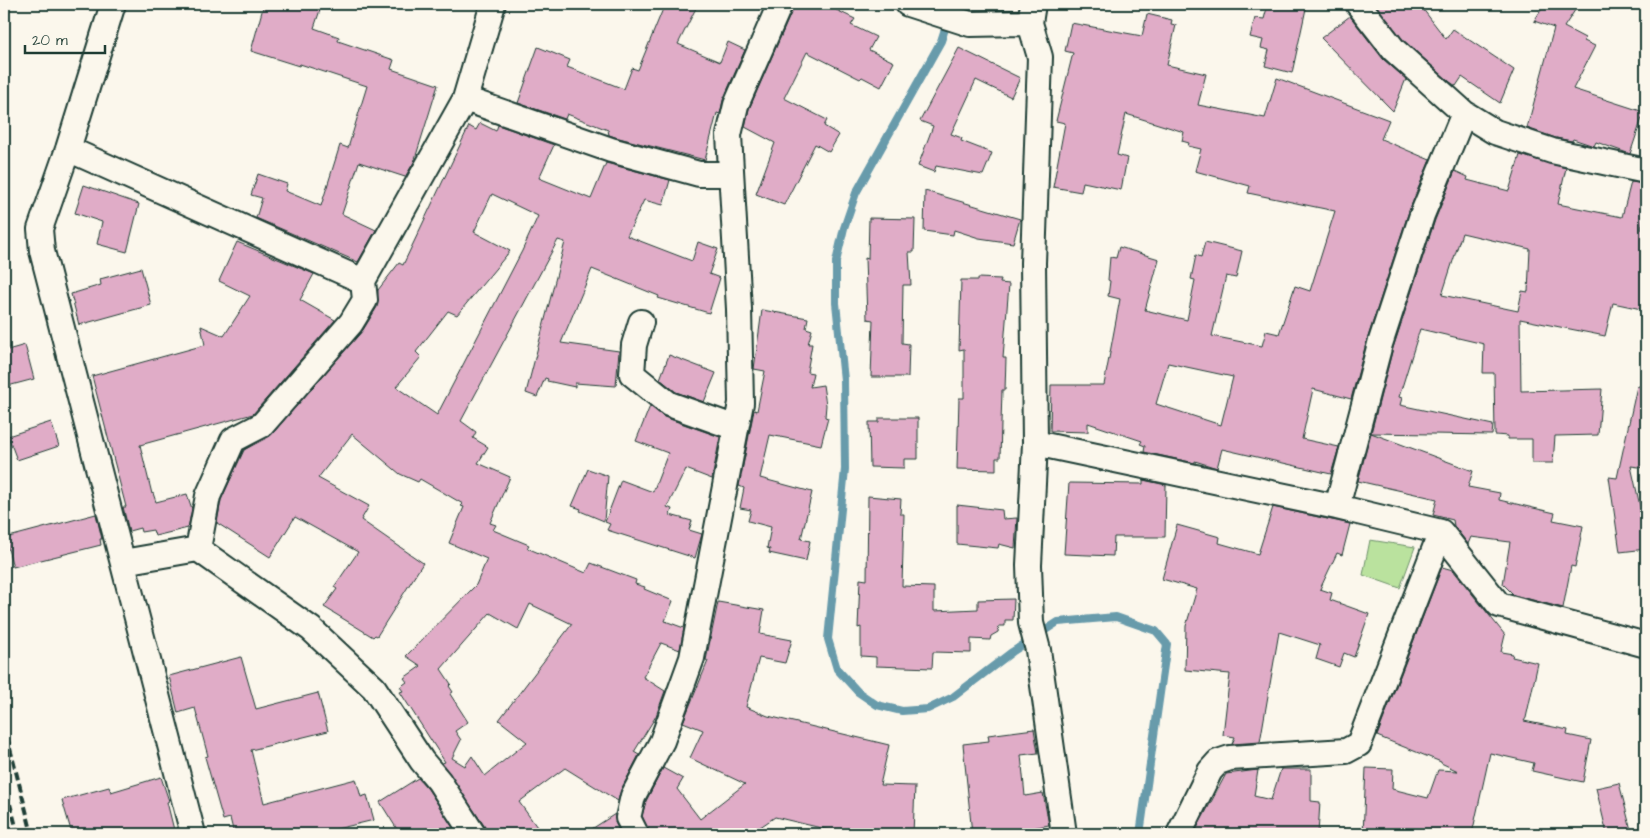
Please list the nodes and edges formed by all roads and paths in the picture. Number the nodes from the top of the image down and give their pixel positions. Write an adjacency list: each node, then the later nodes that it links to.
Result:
1 (113, 4): 9 (street)
2 (493, 4): 7 (street)
3 (780, 4): 11 (street)
4 (908, 4): 6 (street)
5 (1358, 4): 8 (street)
6 (1031, 14): 15 (street)
7 (465, 99): 11 (street); 12 (street)
8 (1464, 113): 10 (street); 16 (street)
9 (68, 148): 12 (street); 19 (street)
10 (1646, 171)
11 (729, 174): 14 (street)
12 (363, 280): 18 (street)
13 (642, 322): 14 (street)
14 (736, 428): 23 (street)
15 (1035, 443): 16 (street); 24 (street)
16 (1337, 507): 17 (street)
17 (1441, 532): 20 (street); 25 (street)
18 (198, 549): 19 (street); 22 (street)
19 (122, 562): 21 (street)
20 (1646, 645)
21 (193, 834)
22 (473, 834)
23 (636, 834)
24 (1064, 834)
25 (1179, 834)

